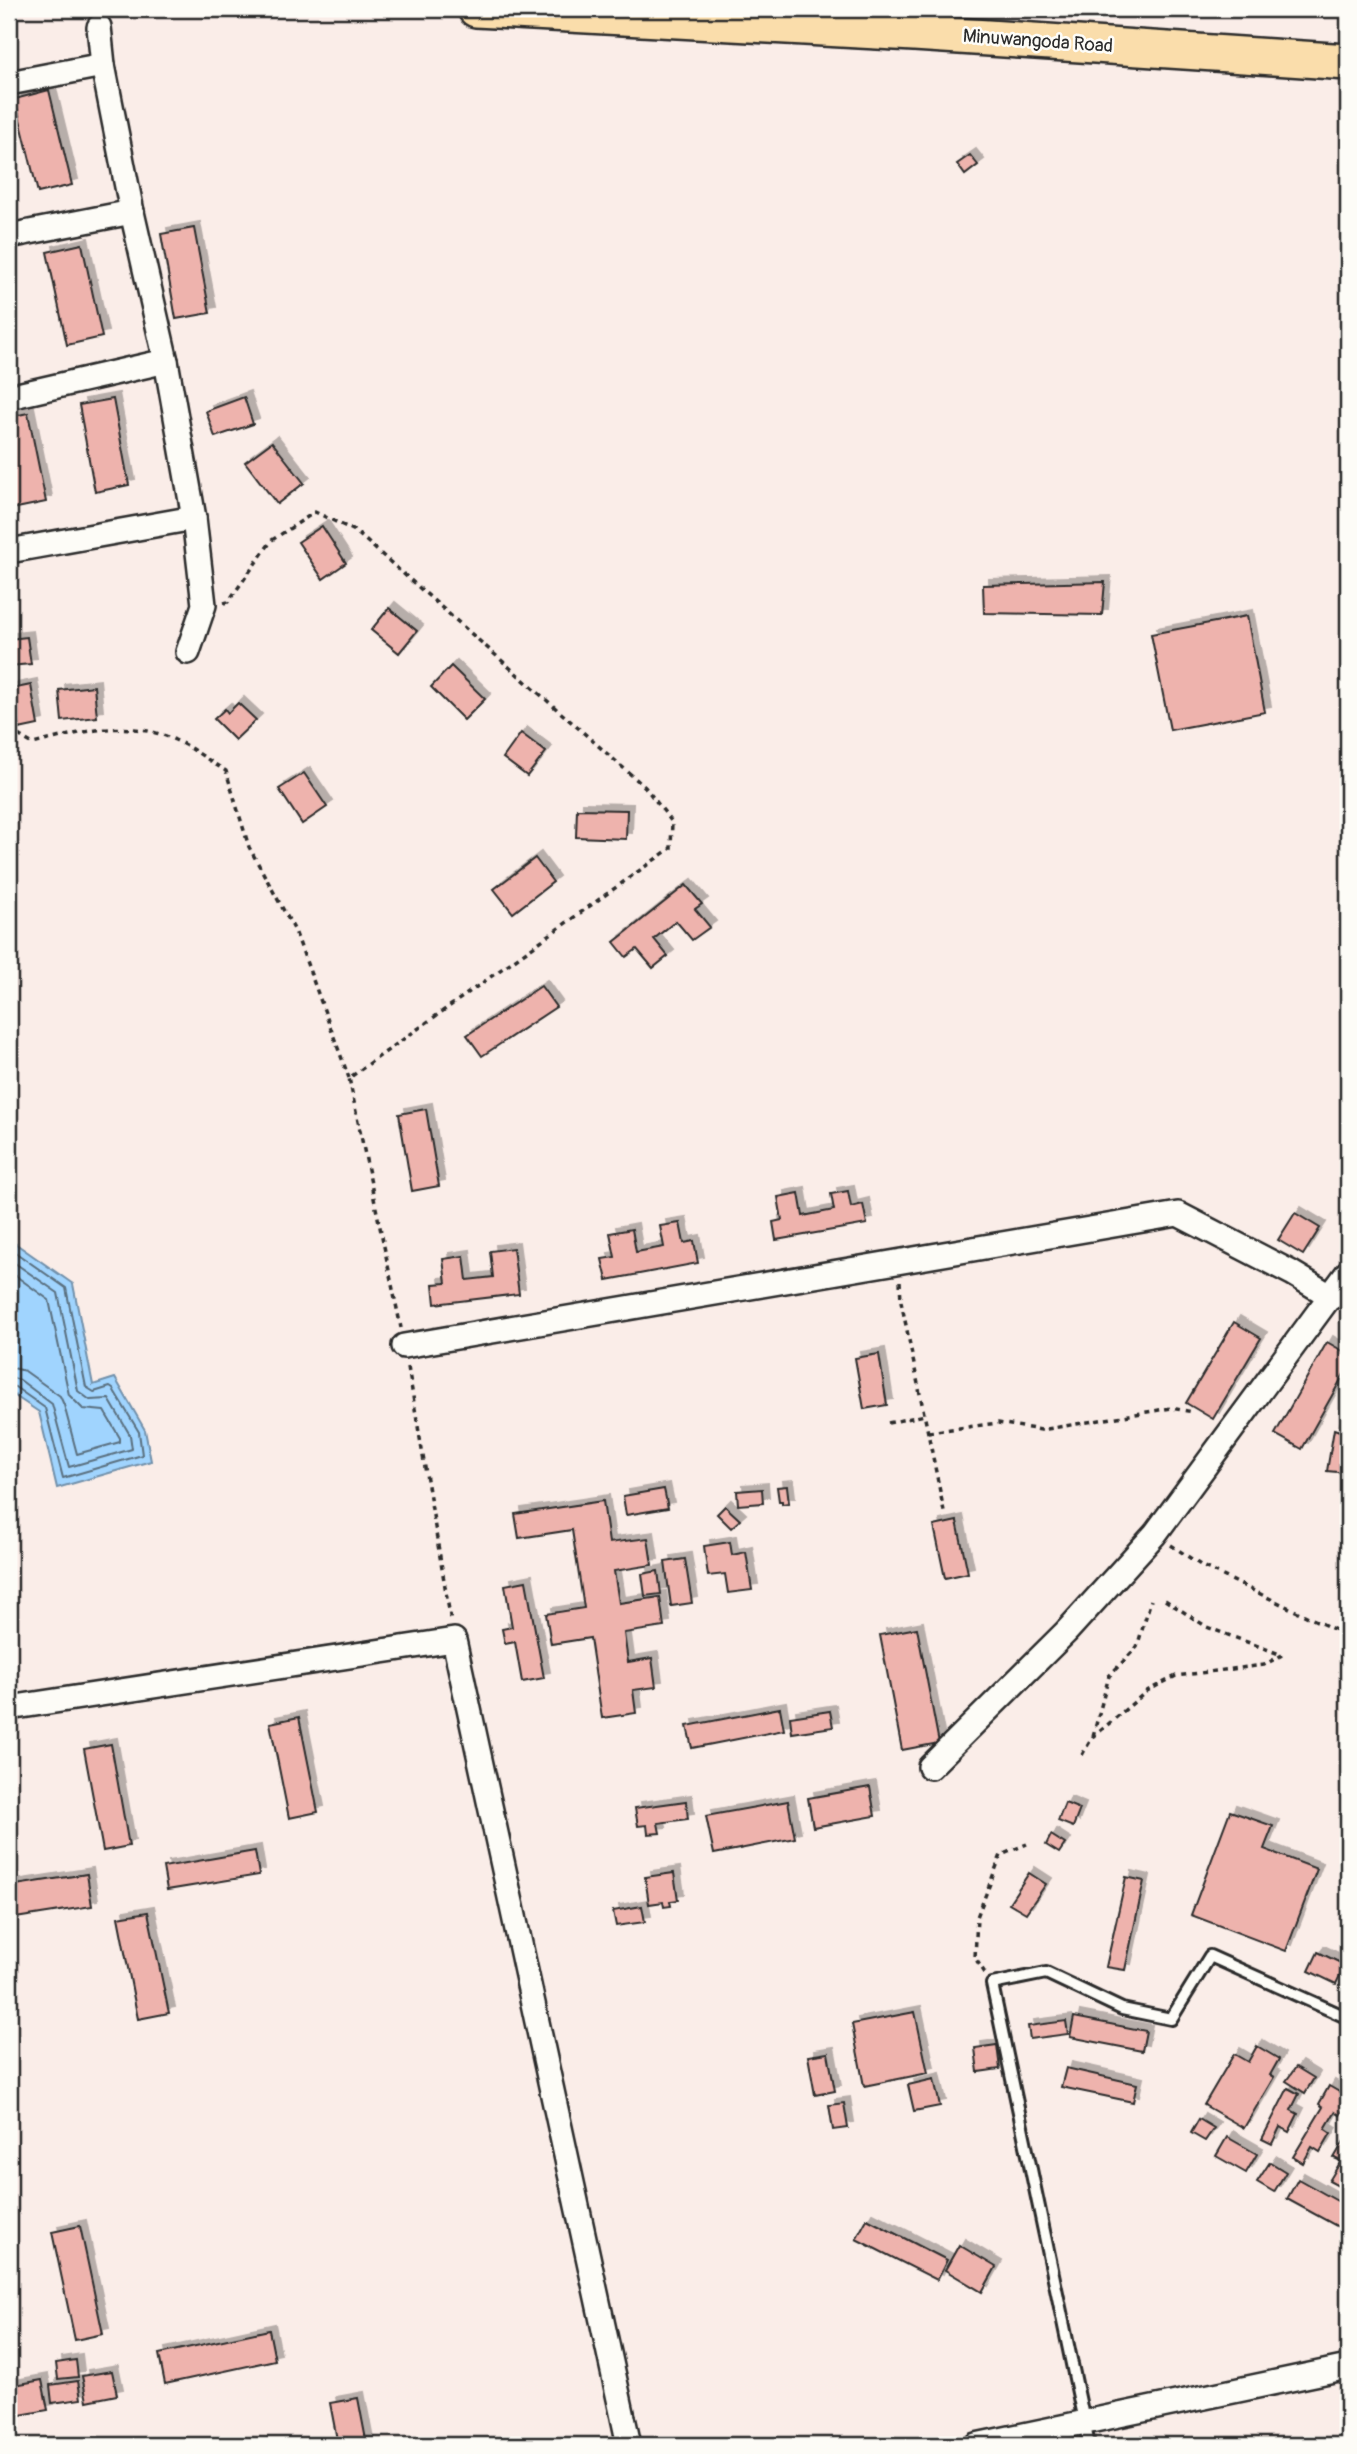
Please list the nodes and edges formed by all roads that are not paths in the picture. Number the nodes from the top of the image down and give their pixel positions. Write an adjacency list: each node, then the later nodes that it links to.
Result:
1 (476, 9): 2 (main road, Minuwangoda Road)
2 (916, 21): 4 (main road, Minuwangoda Road)
3 (99, 27): 5 (street)
4 (1348, 62)
5 (103, 65): 6 (street); 7 (street)
6 (9, 83)
7 (132, 212): 8 (street); 9 (street)
8 (9, 236)
9 (166, 361): 10 (street); 11 (street)
10 (9, 397)
11 (194, 518): 12 (street); 13 (street)
12 (9, 551)
13 (188, 652)
14 (1348, 1272): 15 (street)
15 (1332, 1297): 16 (street); 18 (street)
16 (404, 1346)
17 (9, 1708): 22 (street)
18 (930, 1767)
19 (1348, 2018): 21 (lane)
20 (1348, 2367): 21 (street)
21 (1086, 2434): 23 (street)
22 (629, 2445)
23 (976, 2445)

